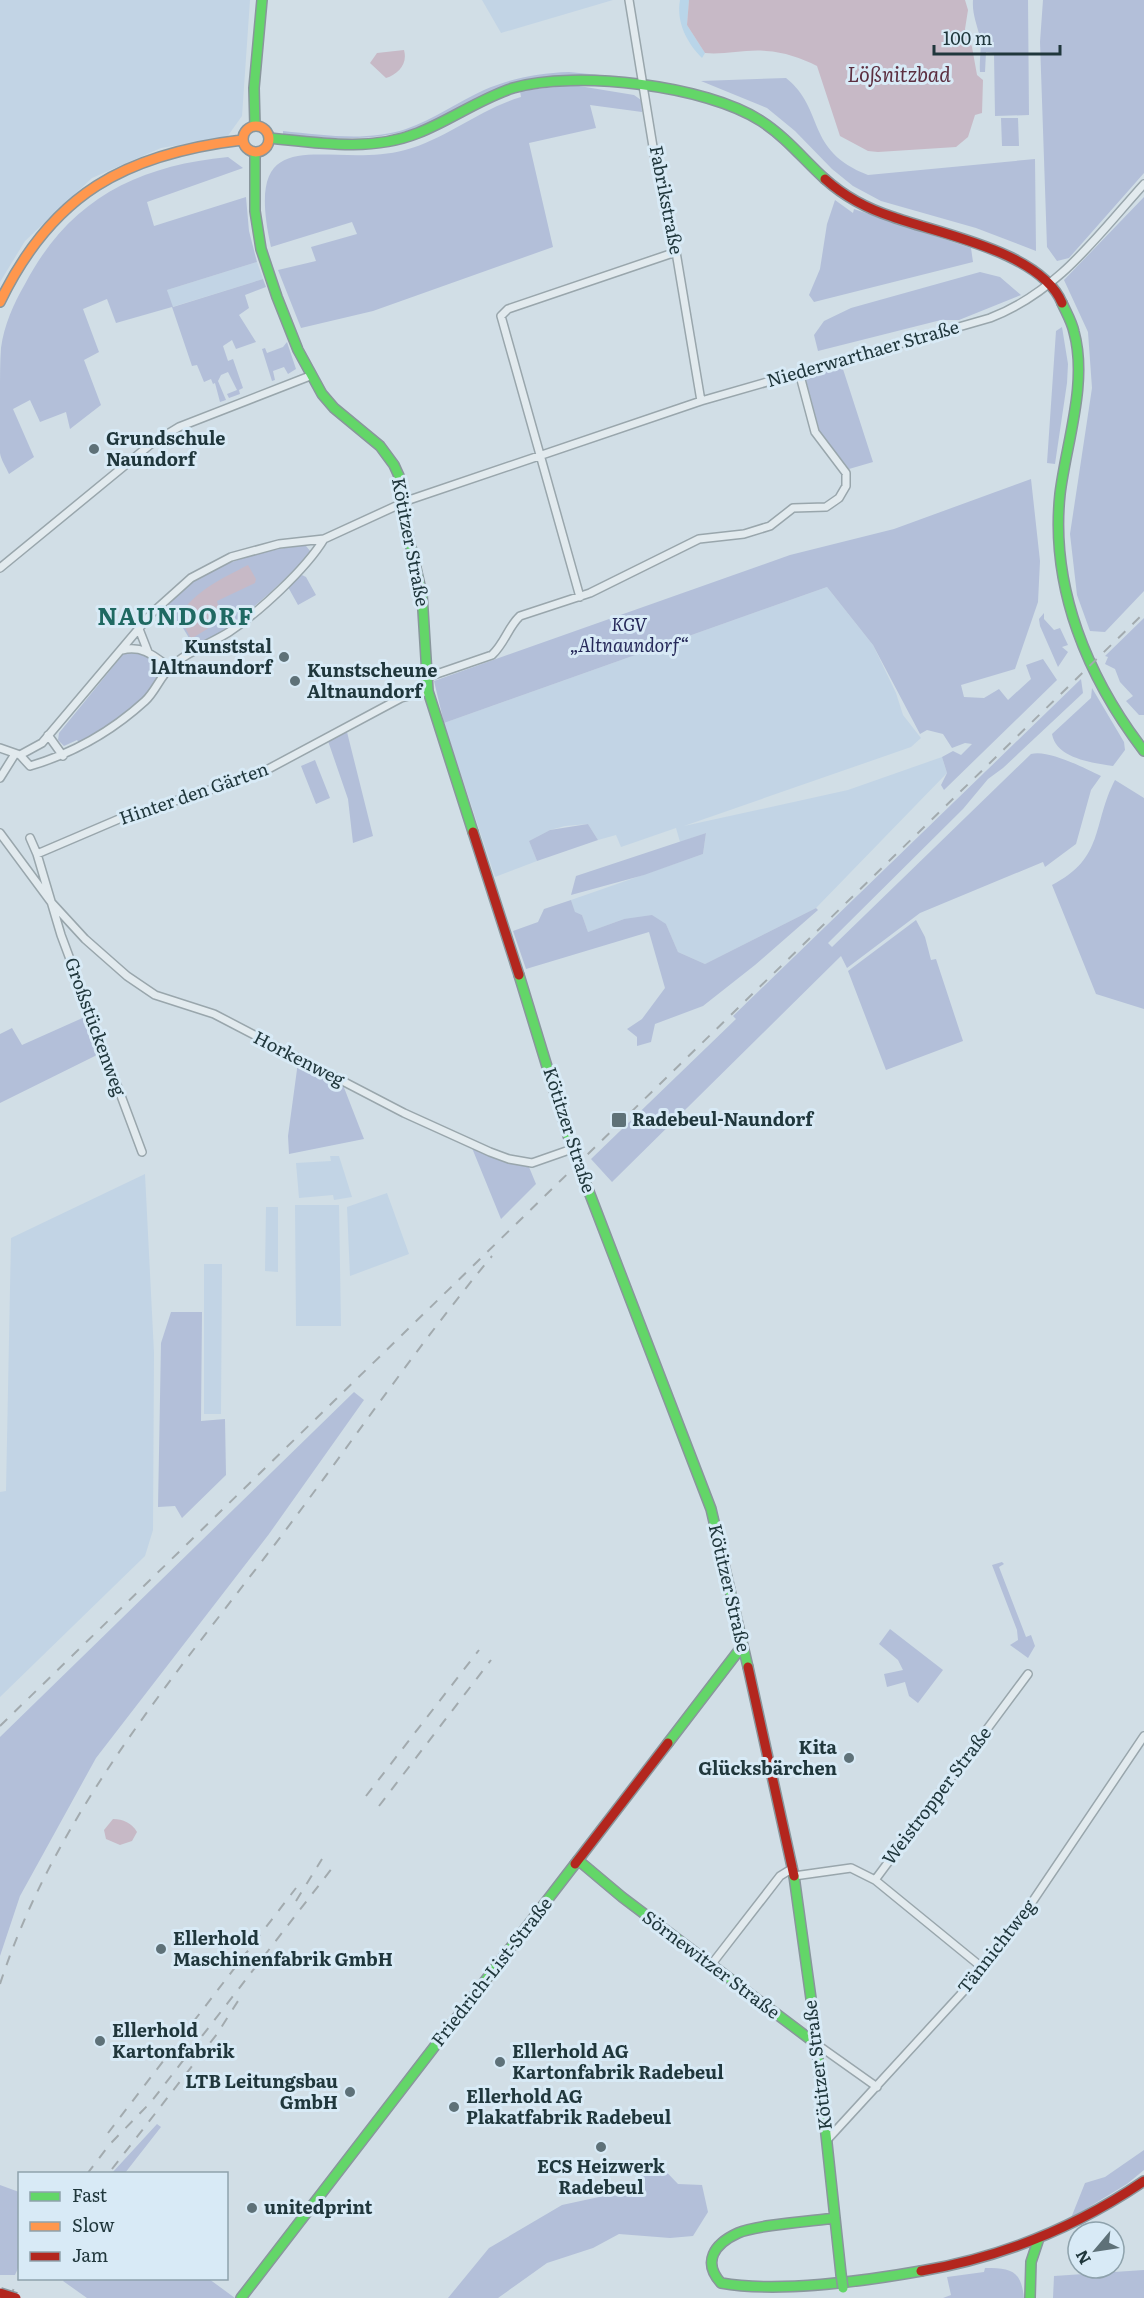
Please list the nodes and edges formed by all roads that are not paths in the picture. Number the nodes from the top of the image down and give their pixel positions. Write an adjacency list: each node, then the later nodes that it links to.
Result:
1 (262, 0): 4 (street)
2 (629, 0): 3 (street, Fabrikstraße)
3 (645, 88): 5 (street); 9 (street, Fabrikstraße); 10 (street)
4 (255, 126): 5 (street); 6 (street)
5 (269, 138): 7 (street)
6 (242, 140): 7 (street); 11 (street)
7 (255, 153): 13 (street, Kötitzer Straße)
8 (1144, 184): 10 (street, Niederwarthaer Straße)
9 (676, 252): 14 (street, Fabrikstraße); 15 (street)
10 (1048, 285): 12 (street, Niederwarthaer Straße); 28 (street)
11 (0, 302)
12 (799, 372): 14 (street, Niederwarthaer Straße); 19 (street)
13 (310, 376): 16 (street, Kötitzer Straße); 18 (street)
14 (701, 401): 15 (street, Niederwarthaer Straße)
15 (539, 455): 16 (street, Niederwarthaer Straße); 19 (street)
16 (402, 503): 17 (street, Niederwarthaer Straße); 24 (street, Kötitzer Straße)
17 (324, 539): 20 (street); 23 (street)
18 (0, 568)
19 (580, 597): 24 (street)
20 (139, 629): 21 (street); 22 (street)
21 (122, 650): 22 (street); 26 (street)
22 (148, 652): 23 (street)
23 (170, 668): 30 (street)
24 (425, 678): 25 (street, Kötitzer Straße)
25 (428, 691): 34 (street, Hinter den Gärten); 36 (street, Kötitzer Straße)
26 (48, 735): 29 (street); 30 (street)
27 (0, 748): 29 (street)
28 (1143, 748)
29 (18, 755): 30 (street); 31 (street)
30 (63, 756)
31 (0, 778)
32 (0, 833): 35 (street, Großstückenweg)
33 (30, 838): 34 (street)
34 (37, 854): 35 (street, Großstückenweg)
35 (51, 902): 36 (street, Horkenweg); 37 (street, Großstückenweg)
36 (572, 1149): 38 (street, Kötitzer Straße)
37 (142, 1152)
38 (743, 1645): 41 (street, Friedrich-List-Straße); 42 (street, Kötitzer Straße)
39 (1028, 1674): 43 (street, Weistropper Straße)
40 (1144, 1736): 45 (street, Tännichtweg)
41 (578, 1860): 44 (street, Sörnewitzer Straße); 55 (street, Friedrich-List-Straße)
42 (794, 1872): 43 (street, Weistropper Straße); 44 (street); 46 (street, Kötitzer Straße)
43 (875, 1880): 45 (street)
44 (711, 1965): 46 (street, Sörnewitzer Straße)
45 (984, 1969): 47 (street, Tännichtweg)
46 (815, 2043): 47 (street, Sörnewitzer Straße); 48 (street, Kötitzer Straße)
47 (877, 2087): 48 (street, Tännichtweg)
48 (827, 2140): 50 (street, Kötitzer Straße)
49 (1144, 2181): 51 (street)
50 (835, 2218): 51 (street); 53 (street, Kötitzer Straße, bridge)
51 (1038, 2241): 56 (street)
52 (0, 2293): 54 (street, bridge)
53 (844, 2293)
54 (16, 2298)
55 (242, 2298)
56 (1030, 2298)

